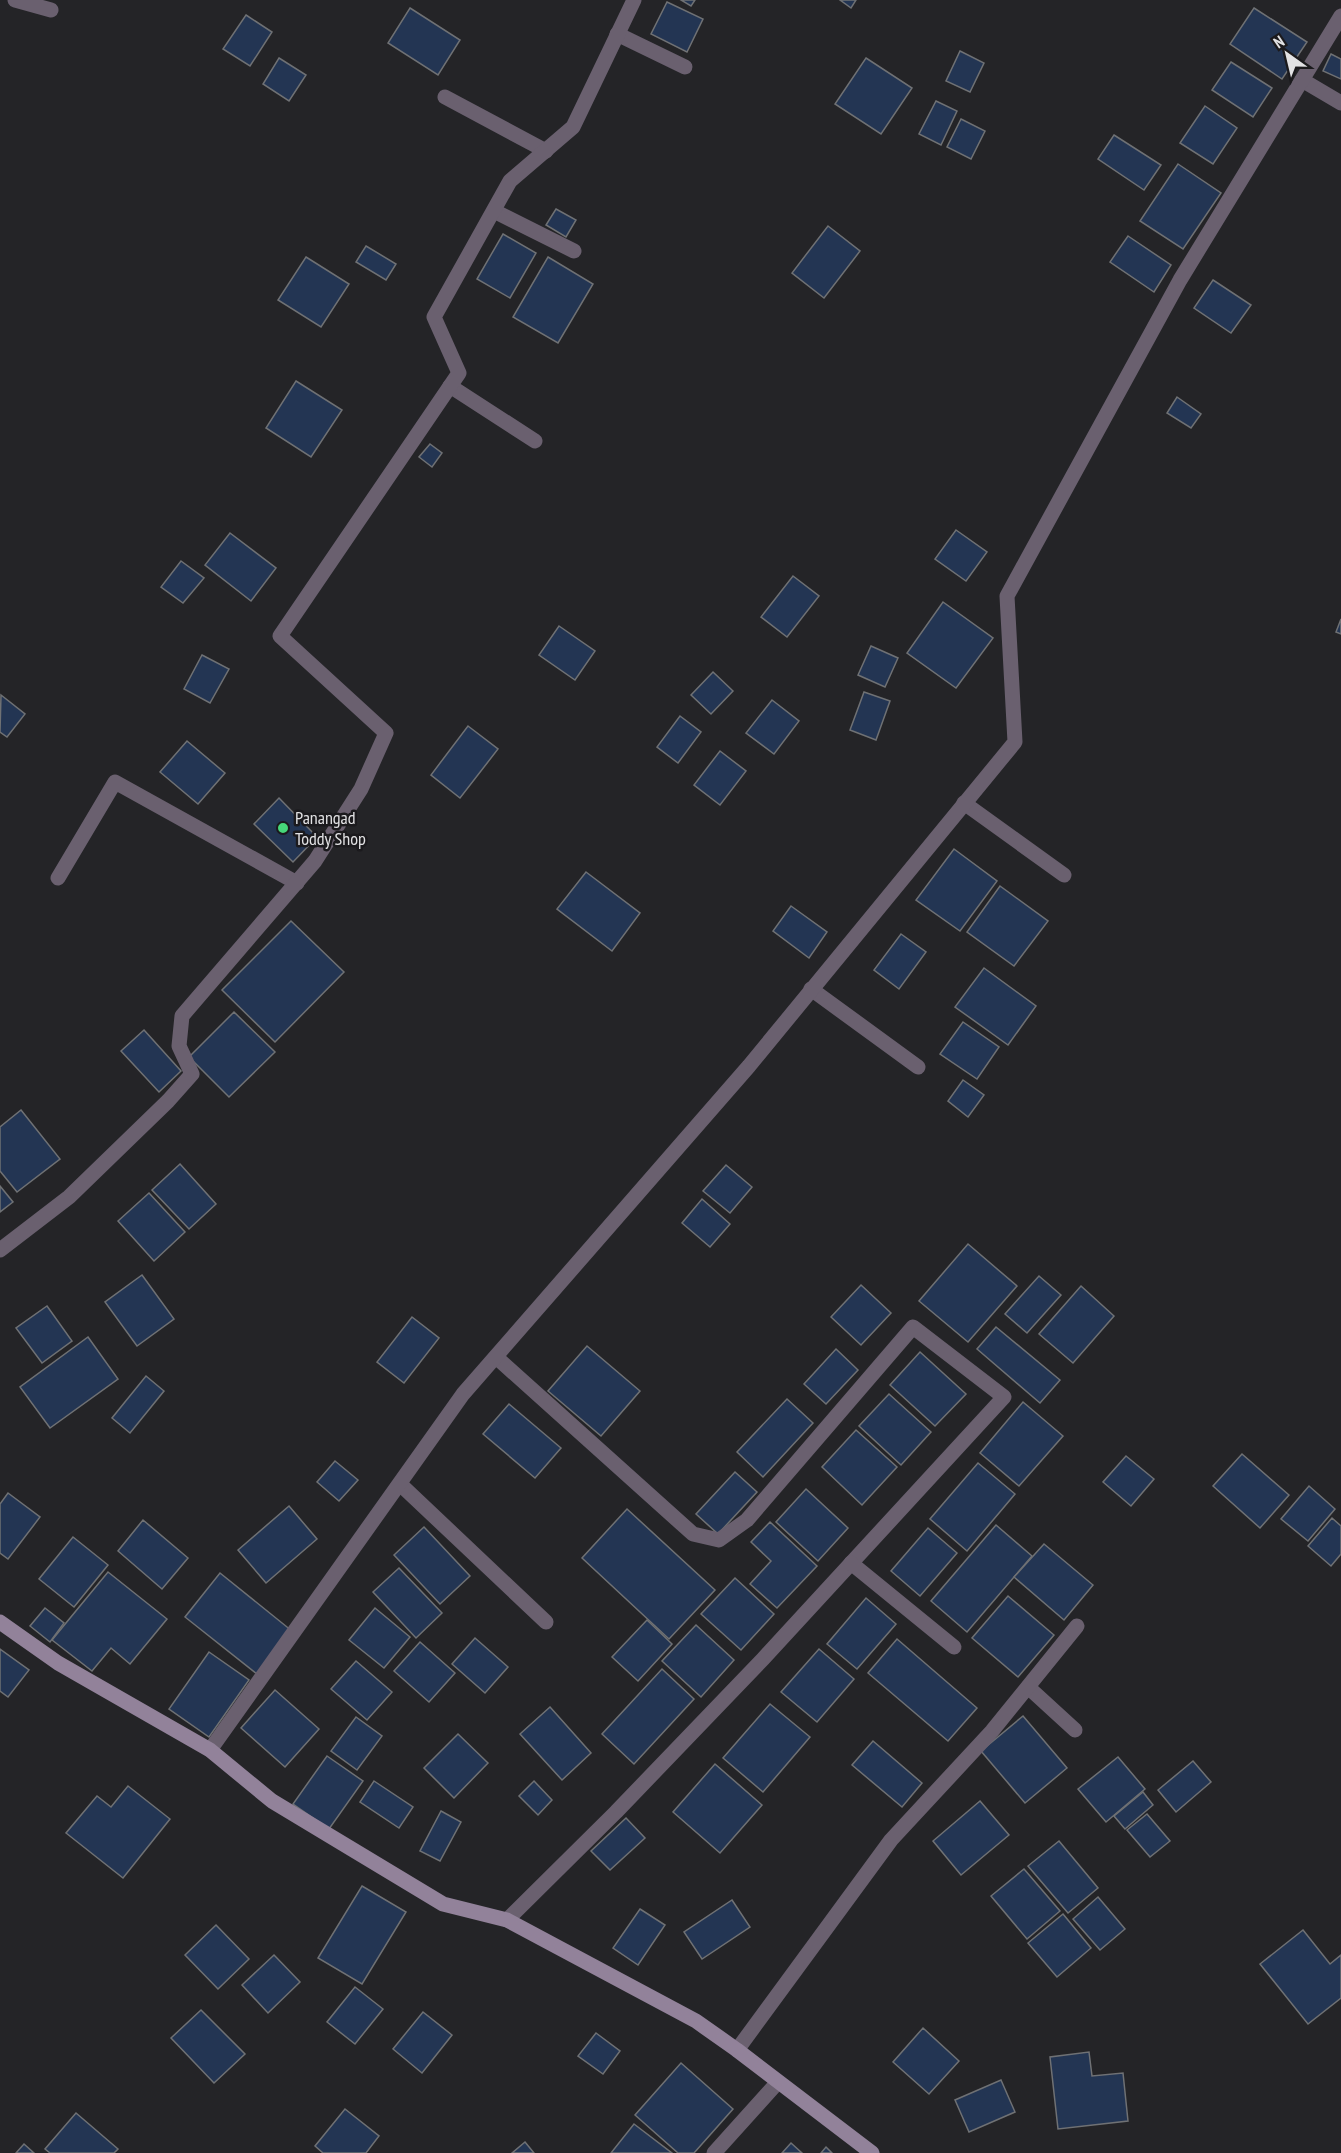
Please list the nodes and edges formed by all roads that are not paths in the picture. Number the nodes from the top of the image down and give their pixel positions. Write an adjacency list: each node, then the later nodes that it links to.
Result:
1 (15, 0): 3 (street)
2 (634, 0): 5 (street)
3 (51, 10)
4 (1341, 16): 7 (street)
5 (617, 34): 6 (street); 10 (street)
6 (685, 67)
7 (1302, 80): 9 (street); 15 (street)
8 (444, 97): 10 (street)
9 (1341, 103)
10 (546, 151): 11 (street)
11 (494, 211): 12 (street); 13 (street)
12 (574, 251)
13 (450, 386): 14 (street); 18 (street)
14 (535, 441)
15 (964, 803): 16 (street); 19 (street)
16 (1064, 875)
17 (58, 878): 18 (street)
18 (297, 883): 21 (street)
19 (811, 989): 20 (street); 22 (street)
20 (918, 1067)
21 (0, 1250)
22 (496, 1357): 23 (street); 24 (street)
23 (400, 1485): 26 (street); 31 (street)
24 (851, 1563): 28 (street); 32 (street)
25 (0, 1622): 31 (main road)
26 (546, 1622)
27 (1077, 1626): 29 (street)
28 (954, 1647)
29 (1028, 1687): 30 (street); 33 (street)
30 (1075, 1730)
31 (210, 1750): 32 (main road)
32 (507, 1920): 33 (main road)
33 (737, 2050): 34 (main road)
34 (778, 2082): 35 (street); 36 (main road)
35 (714, 2153)
36 (872, 2153)

